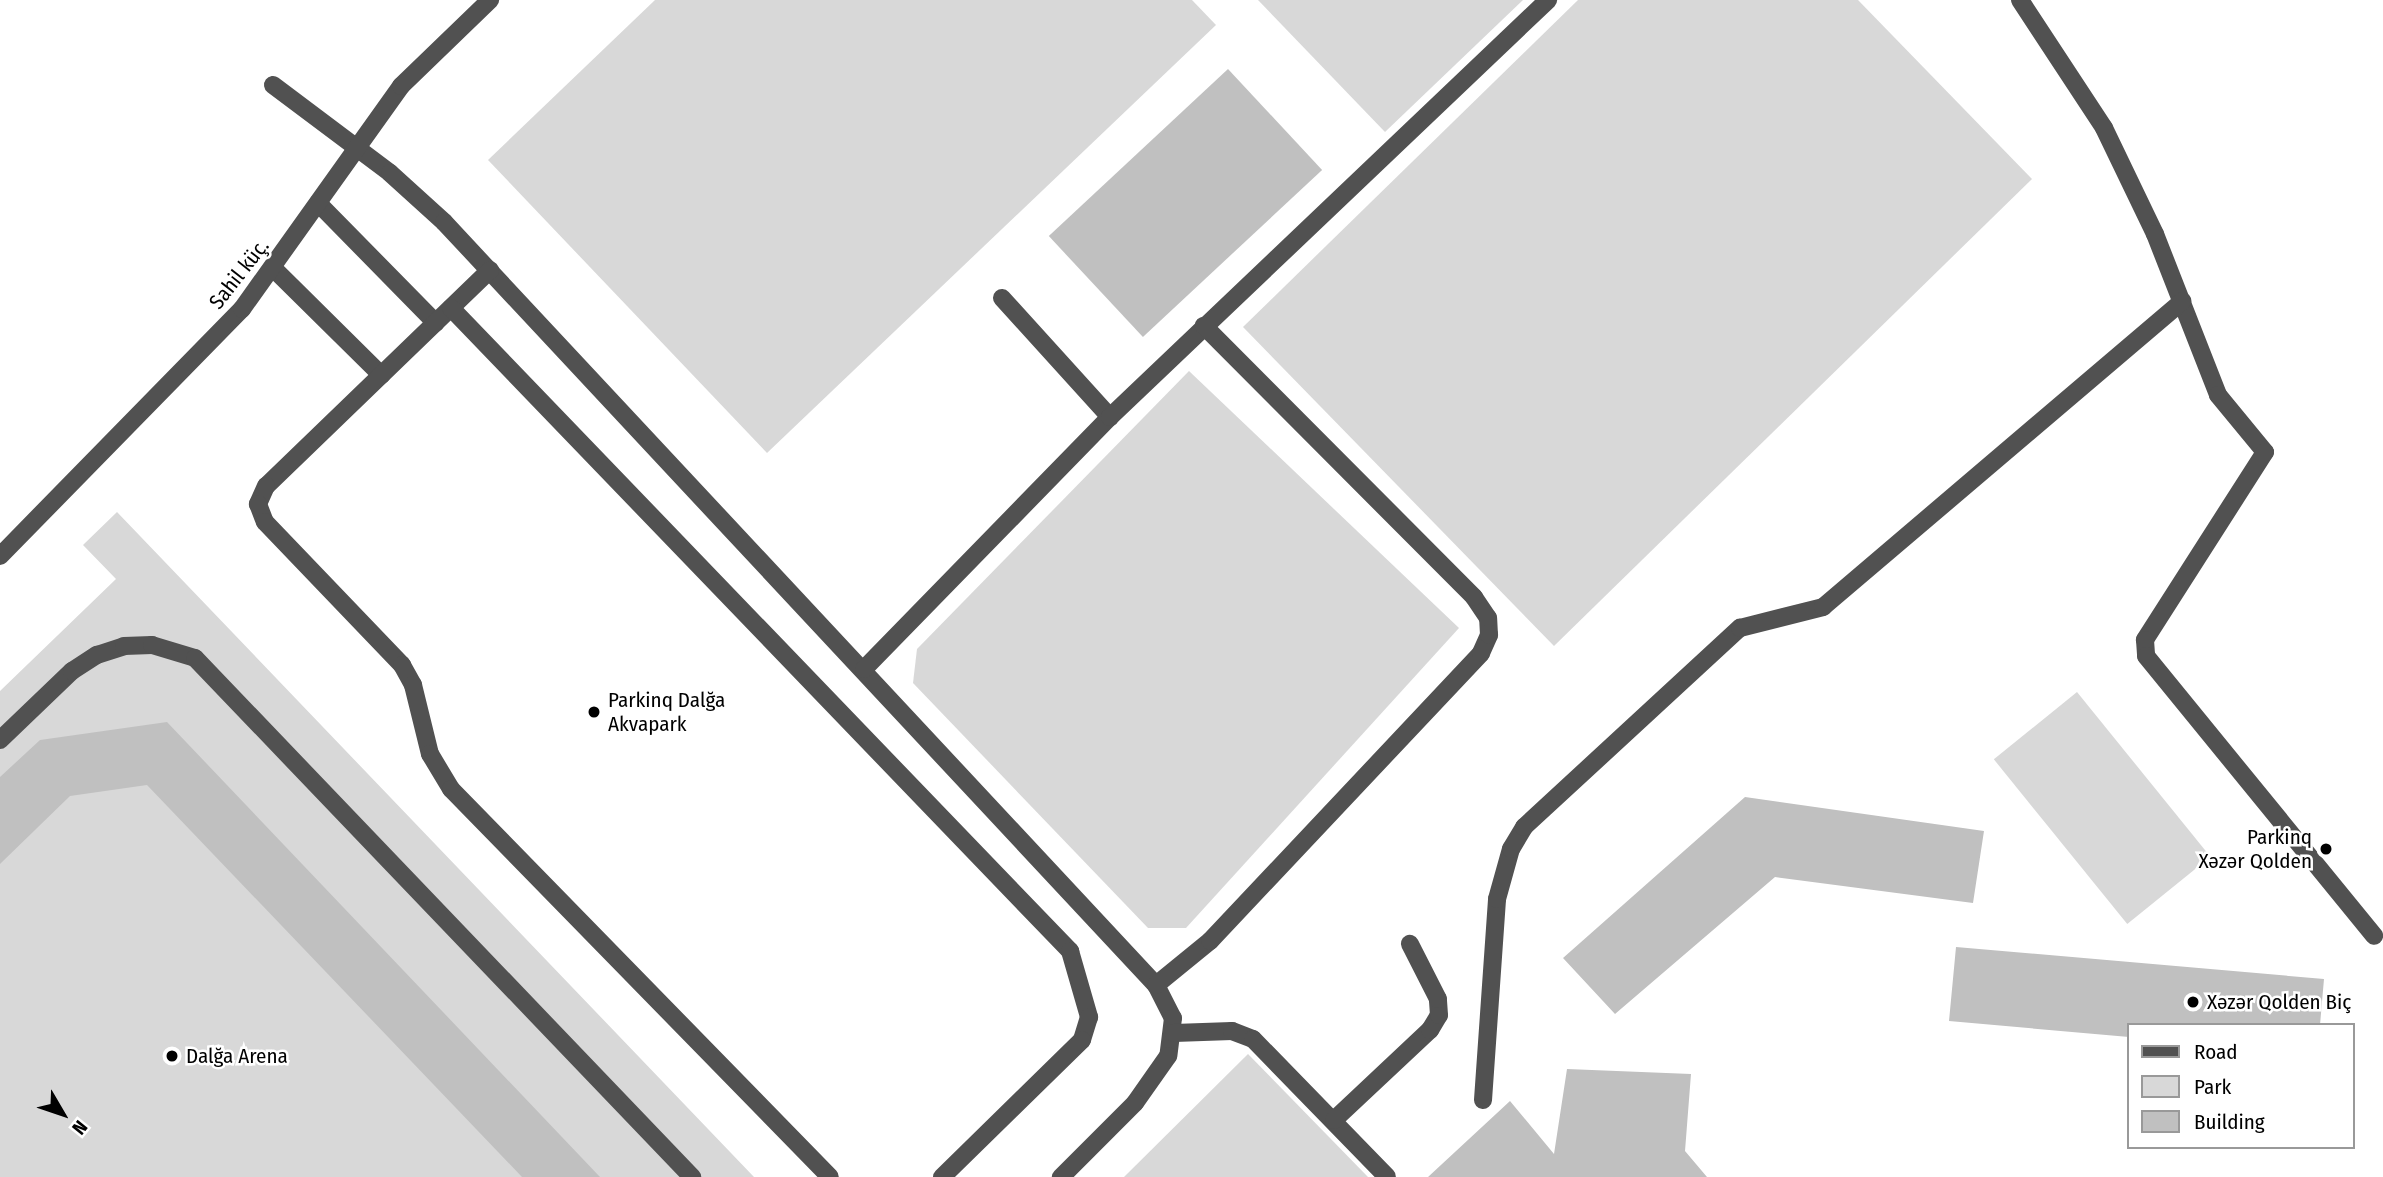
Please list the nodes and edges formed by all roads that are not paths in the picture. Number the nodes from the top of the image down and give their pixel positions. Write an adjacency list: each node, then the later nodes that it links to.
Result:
1 (490, 0): 5 (street, Sahil küç.)
2 (1548, 0): 13 (street)
3 (2020, 0): 10 (street)
4 (273, 85): 5 (street)
5 (356, 146): 6 (street, Sahil küç.); 8 (street)
6 (318, 203): 7 (street, Sahil küç.); 12 (street)
7 (274, 269): 14 (street); 16 (street, Sahil küç.)
8 (490, 271): 11 (street); 17 (street)
9 (1002, 298): 15 (street)
10 (2182, 301): 19 (street); 23 (street)
11 (451, 308): 12 (street); 27 (street)
12 (436, 323): 14 (street)
13 (1204, 326): 15 (street); 21 (street)
14 (382, 375): 26 (street)
15 (1110, 417): 17 (street)
16 (0, 556)
17 (864, 669): 21 (street)
18 (0, 740): 25 (street)
19 (2374, 936)
20 (1410, 944): 24 (street)
21 (1156, 985): 22 (street)
22 (1174, 1033): 24 (street); 28 (street)
23 (1483, 1100)
24 (1334, 1120): 29 (street)
25 (692, 1177)
26 (830, 1177)
27 (942, 1177)
28 (1061, 1177)
29 (1387, 1177)

